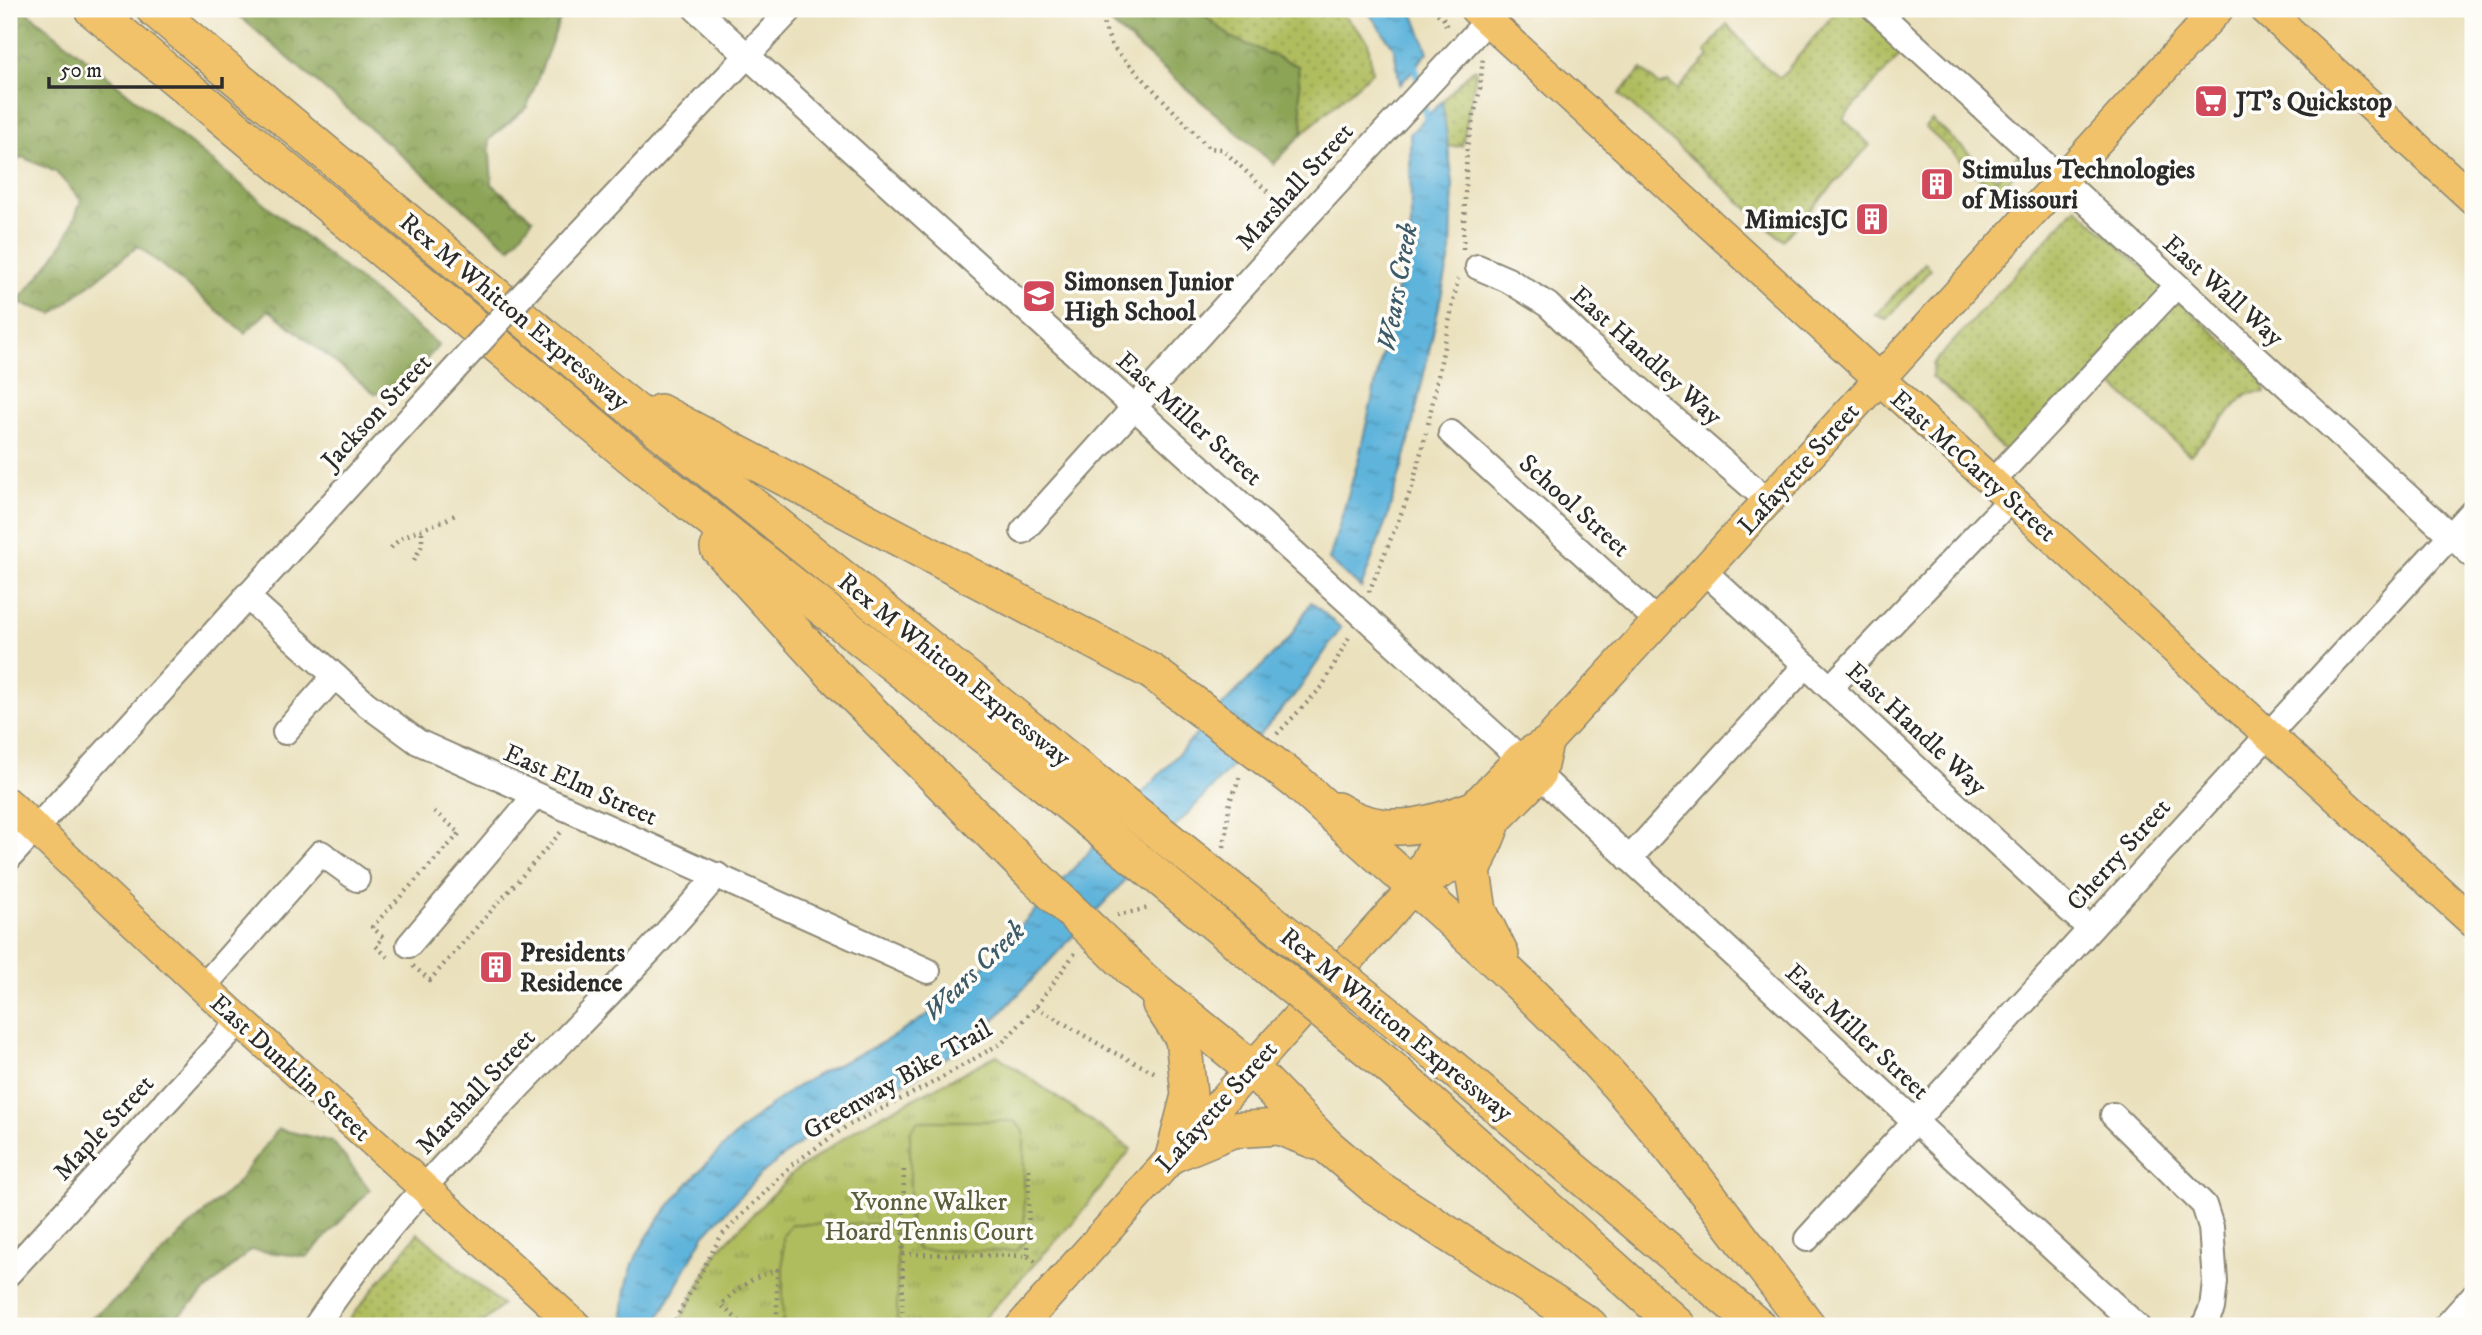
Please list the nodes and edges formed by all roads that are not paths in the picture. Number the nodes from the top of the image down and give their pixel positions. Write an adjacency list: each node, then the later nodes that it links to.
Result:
1 (92, 9): 18 (highway, Rex M Whitton Expressway)
2 (154, 9): 14 (highway, Rex M Whitton Expressway)
3 (696, 9): 9 (street, East Miller Street)
4 (791, 9): 9 (street, Jackson Street)
5 (1875, 9): 10 (street, East Wall Way)
6 (2218, 9): 10 (main road, Lafayette Street)
7 (2265, 9): 11 (main road)
8 (1487, 13): 15 (main road, East McCarty Street); 16 (street, Marshall Street)
9 (748, 56): 16 (street, East Miller Street); 26 (street, Jackson Street, bridge)
10 (2060, 181): 13 (street, East Wall Way); 15 (main road, Lafayette Street)
11 (2473, 199)
12 (1478, 267): 20 (street, East Handley Way)
13 (2176, 286): 19 (street); 23 (street, East Wall Way)
14 (592, 376): 33 (highway, Rex M Whitton Expressway); 35 (highway, bridge)
15 (1879, 379): 19 (main road, East McCarty Street); 20 (main road, Lafayette Street)
16 (1135, 408): 22 (street, Marshall Street); 34 (street, East Miller Street)
17 (1451, 433): 27 (street, School Street)
18 (645, 468): 33 (highway, Rex M Whitton Expressway); 50 (highway, bridge)
19 (2001, 490): 30 (street); 32 (main road, East McCarty Street)
20 (1768, 501): 25 (main road, Lafayette Street)
21 (2473, 510): 23 (street, Cherry Street)
22 (1023, 531)
23 (2451, 535): 24 (street, East Wall Way); 32 (street, Cherry Street)
24 (2473, 556)
25 (1704, 570): 27 (main road, Lafayette Street); 28 (street, East Handle Way)
26 (246, 596): 29 (street, East Elm Street); 39 (street, Jackson Street)
27 (1658, 622): 34 (main road, Lafayette Street)
28 (1806, 665): 30 (street, East Handle Way); 41 (street)
29 (335, 676): 31 (street); 36 (street, East Elm Street)
30 (1830, 688): 46 (street, East Handle Way)
31 (285, 732)
32 (2268, 734): 45 (main road, East McCarty Street); 46 (street, Cherry Street)
33 (1045, 763): 66 (highway, Rex M Whitton Expressway, bridge); 67 (highway, Rex M Whitton Expressway, bridge)
34 (1530, 767): 38 (main road, Lafayette Street); 41 (street, East Miller Street)
35 (1303, 788): 38 (highway); 44 (highway)
36 (535, 796): 42 (street, East Elm Street); 47 (street)
37 (9, 804): 39 (main road, East Dunklin Street)
38 (1481, 817): 44 (main road, Lafayette Street); 49 (highway)
39 (36, 829): 40 (street, Jackson Street); 51 (main road, East Dunklin Street)
40 (9, 858)
41 (1629, 859): 55 (street, East Miller Street)
42 (717, 875): 48 (street, East Elm Street); 58 (street, Marshall Street)
43 (357, 878): 51 (street)
44 (1413, 888): 49 (highway); 53 (main road, Lafayette Street)
45 (2473, 922)
46 (2090, 929): 55 (street, Cherry Street)
47 (409, 945)
48 (928, 971)
49 (1516, 979): 68 (highway)
50 (1144, 981): 53 (highway); 57 (highway)
51 (203, 987): 52 (main road, East Dunklin Street)
52 (240, 1021): 58 (main road, East Dunklin Street); 60 (street, Maple Street)
53 (1250, 1067): 56 (highway); 57 (main road, Lafayette Street)
54 (2113, 1115): 70 (street)
55 (1913, 1123): 59 (street, Cherry Street); 69 (street, East Miller Street)
56 (1326, 1145): 57 (highway); 65 (highway)
57 (1174, 1154): 64 (main road, Lafayette Street)
58 (424, 1188): 62 (street, Marshall Street); 63 (main road, East Dunklin Street)
59 (1807, 1239)
60 (9, 1273)
61 (2473, 1296): 71 (street)
62 (316, 1326)
63 (576, 1326)
64 (1021, 1326)
65 (1590, 1326)
66 (1678, 1326)
67 (1758, 1326)
68 (1808, 1326)
69 (2137, 1326)
70 (2204, 1326)
71 (2446, 1326)

